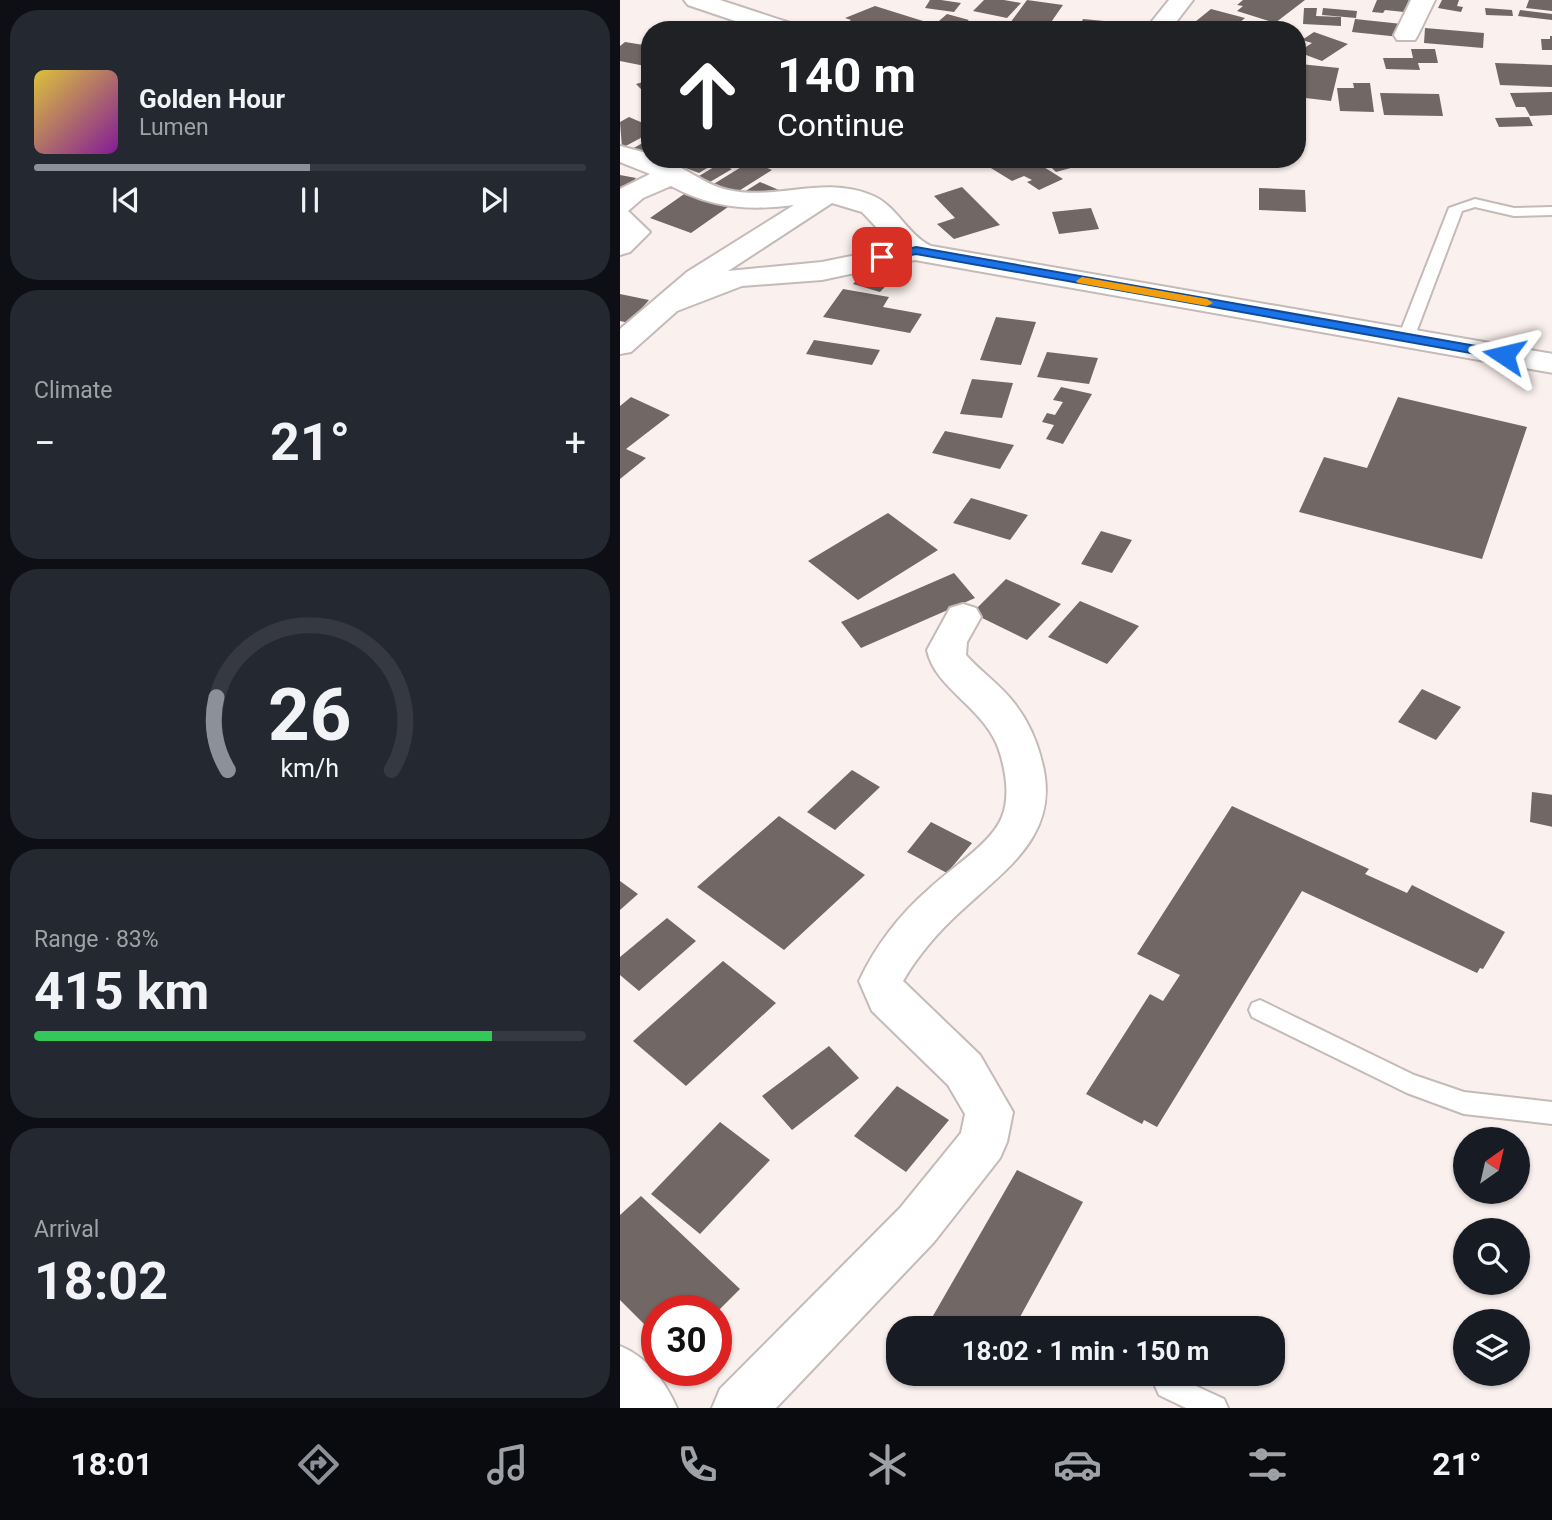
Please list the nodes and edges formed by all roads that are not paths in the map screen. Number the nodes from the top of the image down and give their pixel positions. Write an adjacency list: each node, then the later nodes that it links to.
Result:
1 (696, 0): 4 (street)
2 (1181, 0): 6 (street)
3 (1423, 0): 7 (street)
4 (740, 5): 5 (street)
5 (770, 21)
6 (1164, 21)
7 (1406, 36)
8 (620, 154): 9 (street)
9 (641, 159)
10 (658, 168): 11 (street)
11 (670, 176): 12 (street); 13 (street)
12 (830, 195): 17 (street); 18 (street)
13 (620, 205)
14 (1553, 211): 19 (lane)
15 (620, 218): 16 (street)
16 (620, 246)
17 (916, 250): 18 (street); 19 (street)
18 (660, 307): 20 (street)
19 (1406, 338): 21 (street)
20 (620, 345)
21 (1553, 364)
22 (963, 617): 28 (street)
23 (1260, 1010): 24 (lane)
24 (1553, 1113)
25 (620, 1373): 27 (street)
26 (1168, 1386): 29 (lane)
27 (650, 1408)
28 (740, 1408)
29 (1214, 1408)

